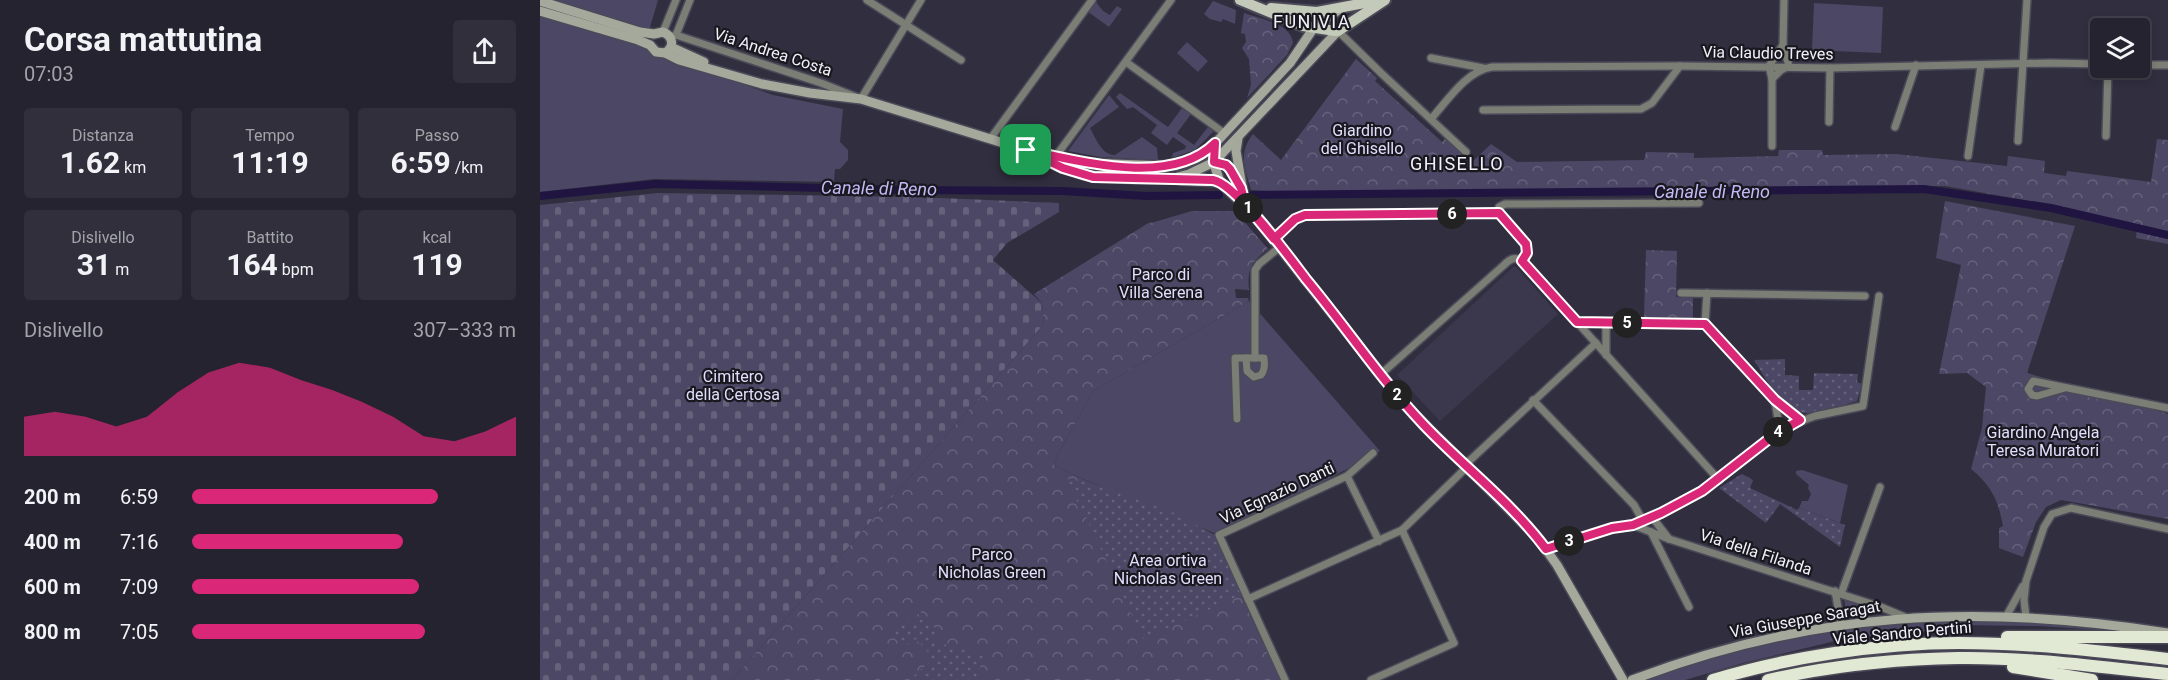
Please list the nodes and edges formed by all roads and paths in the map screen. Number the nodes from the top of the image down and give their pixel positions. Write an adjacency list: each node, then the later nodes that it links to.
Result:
1 (676, 0): 18 (street)
2 (690, 0): 18 (street)
3 (867, 0): 15 (street)
4 (921, 0): 15 (street)
5 (1092, 0): 44 (street)
6 (1171, 0): 23 (street)
7 (1240, 0): 12 (main road)
8 (1383, 0): 13 (main road); 17 (main road)
9 (1784, 0): 20 (street)
10 (2027, 0): 27 (street)
11 (540, 1): 18 (main road, Via Andrea Costa)
12 (1253, 4): 13 (main road); 16 (main road)
13 (1343, 8): 16 (main road, Via Andrea Costa)
14 (540, 11): 19 (main road, Via Andrea Costa)
15 (904, 25): 22 (street); 37 (street)
16 (1313, 29): 17 (main road); 42 (main road, Via Andrea Costa)
17 (1338, 30): 39 (street); 45 (main road, Via Andrea Costa)
18 (667, 40): 19 (main road); 19 (main road, Via Andrea Costa); 37 (street, Via Andrea Costa); 37 (main road, Via Andrea Costa)
19 (650, 45)
20 (1783, 45): 31 (street); 32 (street)
21 (1431, 58): 33 (street, Via Claudio Treves)
22 (961, 60)
23 (1126, 62): 42 (street); 51 (street)
24 (1981, 64): 26 (street, Via Claudio Treves); 27 (street, Via Claudio Treves); 52 (street)
25 (2090, 64): 27 (street, Via Claudio Treves)
26 (1916, 65): 34 (street, Via Claudio Treves); 41 (street)
27 (2023, 65): 46 (street)
28 (2150, 65): 29 (street)
29 (2168, 65)
30 (1680, 66): 31 (street, Via Claudio Treves); 33 (street, Via Claudio Treves); 38 (street)
31 (1769, 66): 32 (street, Via Claudio Treves); 36 (street)
32 (1790, 66): 34 (street, Via Claudio Treves); 36 (street)
33 (1486, 68): 39 (street)
34 (1830, 68): 40 (street)
35 (2108, 78): 43 (street)
36 (1772, 79): 48 (street)
37 (861, 99): 44 (main road, Via Andrea Costa)
38 (1483, 110)
39 (1431, 119): 50 (street)
40 (1829, 122)
41 (1895, 127)
42 (1224, 133): 47 (main road, Via Andrea Costa)
43 (2106, 136)
44 (991, 138): 49 (main road, Via Andrea Costa)
45 (1238, 138): 54 (main road, Via Andrea Costa); 57 (main road)
46 (2018, 141)
47 (1215, 143): 53 (main road, Via Andrea Costa); 54 (main road)
48 (1772, 146)
49 (1026, 150): 51 (main road, Via Andrea Costa); 55 (main road, Via Andrea Costa)
50 (1466, 152)
51 (1056, 156): 53 (main road, Via Andrea Costa)
52 (1968, 156)
53 (1197, 158): 54 (main road)
54 (1214, 162): 55 (main road, Via Andrea Costa); 56 (main road); 57 (main road)
55 (1170, 179): 56 (main road)
56 (1220, 182): 59 (main road)
57 (1241, 188): 59 (main road)
58 (1699, 203): 60 (street)
59 (1245, 204): 61 (main road)
60 (1499, 213): 61 (street); 62 (street)
61 (1277, 243): 72 (main road); 77 (street)
62 (1522, 261): 67 (street); 72 (street)
63 (1681, 293): 64 (street)
64 (1707, 293): 65 (street); 69 (street)
65 (1865, 296)
66 (1879, 296): 78 (street)
67 (1577, 322): 68 (street); 70 (street)
68 (1606, 322): 69 (street); 71 (street)
69 (1705, 324): 75 (street)
70 (1596, 343): 71 (street); 74 (street)
71 (1606, 355): 83 (street)
72 (1382, 374): 81 (main road)
73 (2065, 388): 76 (street)
74 (1533, 400): 81 (street); 86 (street)
75 (1775, 400): 78 (street); 79 (street)
76 (2168, 408)
77 (1237, 419)
78 (1800, 420): 79 (street)
79 (1774, 435): 83 (street)
80 (1372, 453): 82 (street, Via Egnazio Danti)
81 (1467, 465): 89 (street); 93 (main road)
82 (1347, 476): 92 (street, Via Egnazio Danti); 97 (street, Via Egnazio Danti)
83 (1719, 480): 85 (street)
84 (1880, 486): 96 (street)
85 (1652, 517): 86 (street); 91 (street)
86 (1643, 521): 87 (street)
87 (1633, 525): 90 (street, Via della Filanda); 93 (street)
88 (2168, 529): 95 (street)
89 (1402, 530): 92 (street); 109 (street)
90 (1651, 532): 91 (street, Via della Filanda); 94 (street)
91 (1669, 539): 94 (street); 96 (street, Via della Filanda)
92 (1379, 541): 97 (street)
93 (1546, 549): 110 (main road)
94 (1660, 552): 98 (street)
95 (2026, 581): 99 (street); 101 (street)
96 (1838, 592): 100 (street, Via della Filanda); 102 (street)
97 (1248, 599): 108 (street)
98 (1689, 607)
99 (2007, 615): 100 (main road, Via Giuseppe Saragat); 101 (main road, Via Giuseppe Saragat)
100 (1905, 617): 102 (main road, Via Giuseppe Saragat)
101 (2026, 617): 103 (main road, Via Giuseppe Saragat)
102 (1841, 624): 111 (main road, Via Giuseppe Saragat)
103 (2168, 635): 104 (highway)
104 (1958, 643): 106 (highway, Viale Sandro Pertini); 112 (highway, Viale Sandro Pertini)
105 (1958, 658): 107 (highway, Viale Sandro Pertini); 113 (highway, Viale Sandro Pertini); 114 (highway)
106 (2168, 659)
107 (2168, 674)
108 (1286, 680)
109 (1371, 680)
110 (1623, 680)
111 (1632, 680)
112 (1713, 680)
113 (1768, 680)
114 (2092, 680)

